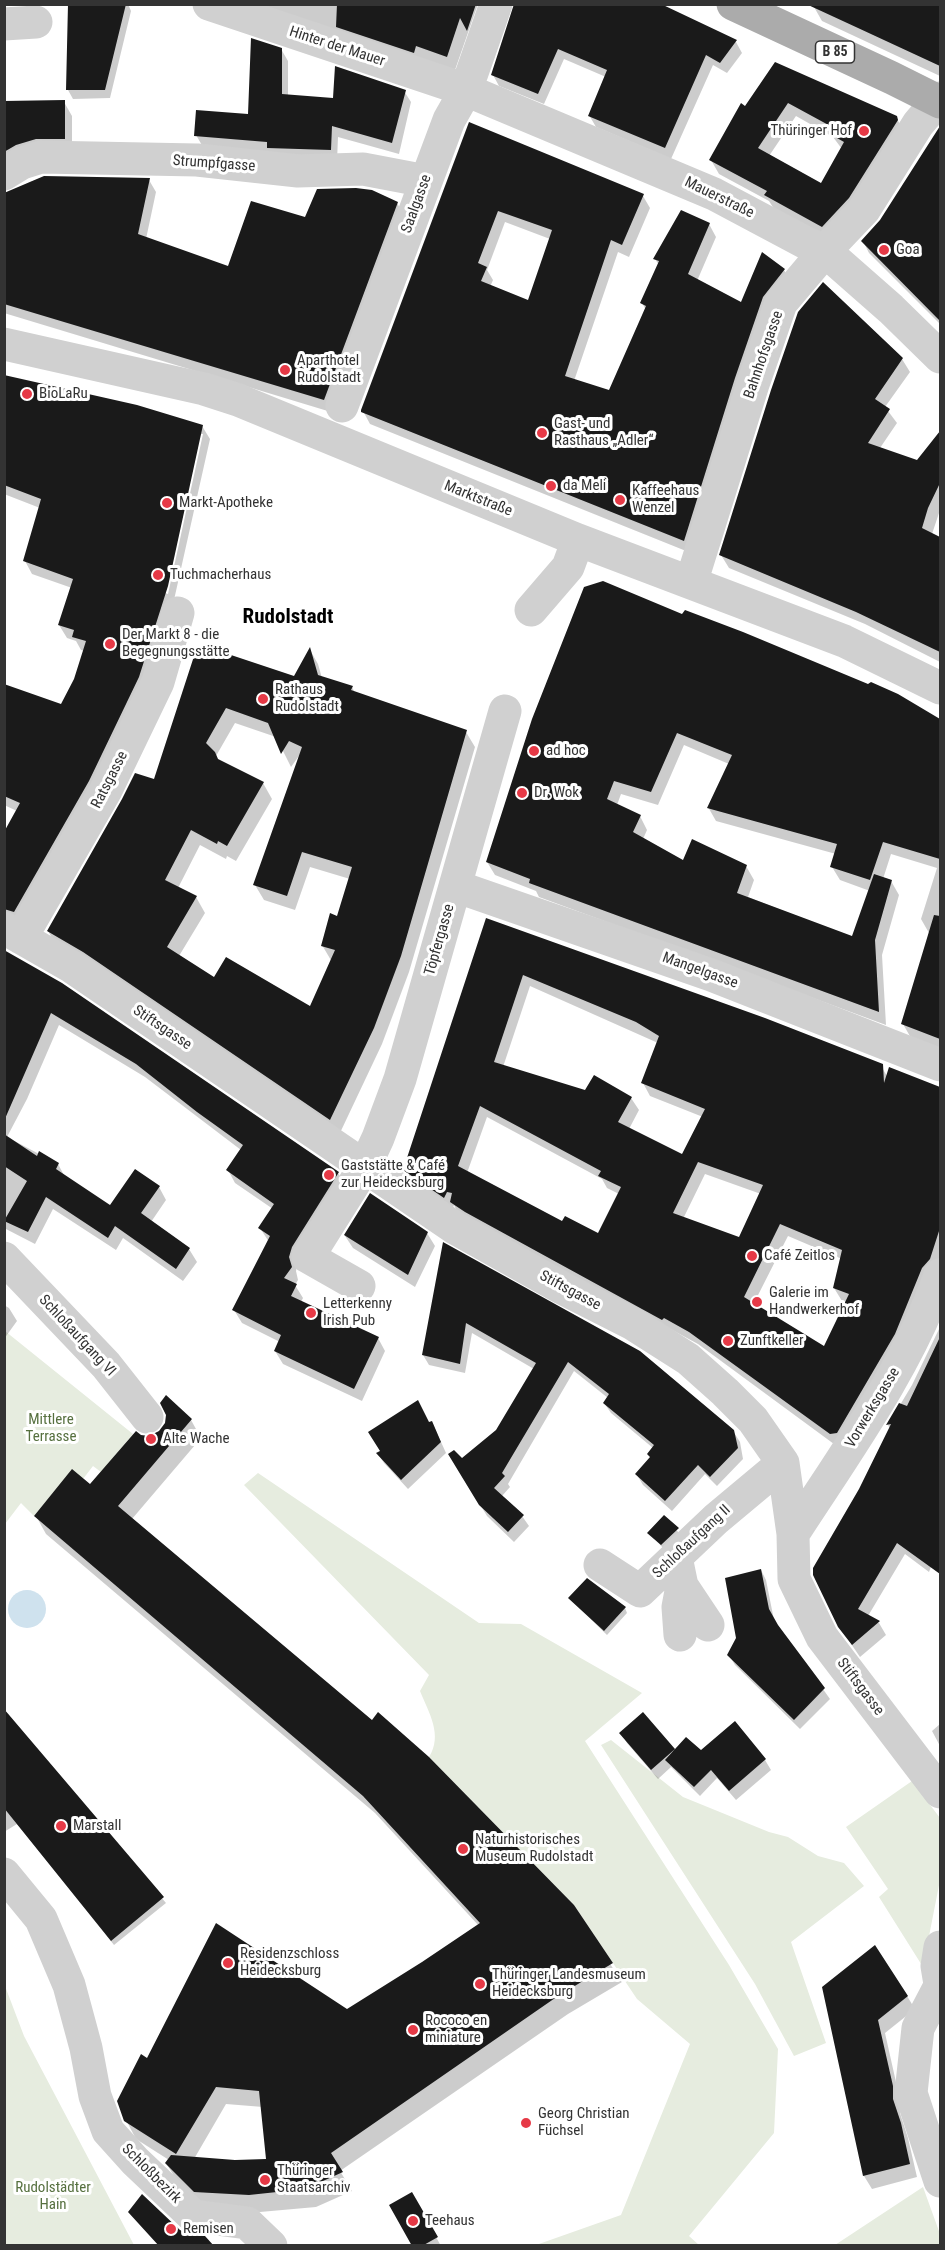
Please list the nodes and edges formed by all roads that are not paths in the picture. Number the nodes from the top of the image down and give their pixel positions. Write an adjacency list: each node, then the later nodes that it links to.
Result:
1 (209, 4): 4 (street, Hinter der Mauer)
2 (496, 4): 4 (street, Saalgasse)
3 (733, 4): 5 (main road, B 85)
4 (466, 90): 7 (street, Saalgasse); 8 (street, Mauerstraße)
5 (939, 100): 8 (street, Bahnhofsgasse)
6 (4, 174): 7 (street, Strumpfgasse)
7 (426, 181): 11 (street, Saalgasse)
8 (825, 251): 10 (street, Mauerstraße); 13 (street, Bahnhofsgasse)
9 (4, 344): 12 (street, Marktstraße)
10 (940, 357)
11 (342, 406)
12 (578, 540): 13 (street, Marktstraße); 14 (street)
13 (691, 583): 16 (street, Marktstraße)
14 (531, 610)
15 (177, 613): 19 (street, Ratsgasse)
16 (940, 688)
17 (506, 711): 18 (street, Töpfergasse)
18 (455, 886): 20 (street, Mangelgasse); 21 (street, Töpfergasse)
19 (13, 933): 21 (street, Stiftsgasse)
20 (940, 1065)
21 (365, 1166): 24 (street, Töpfergasse); 26 (street, Stiftsgasse)
22 (4, 1258): 25 (street, Schloßaufgang VI)
23 (940, 1275): 27 (street, Vorwerksgasse)
24 (359, 1286)
25 (147, 1417)
26 (783, 1463): 27 (street, Stiftsgasse); 29 (street, Schloßaufgang II)
27 (793, 1534): 31 (street, Stiftsgasse)
28 (600, 1564): 29 (street, Schloßaufgang II)
29 (679, 1571): 30 (street)
30 (694, 1630)
31 (940, 1792)
32 (4, 1874): 36 (street, Schloßbezirk)
33 (940, 1947): 34 (street)
34 (940, 1985): 35 (street)
35 (937, 2170)
36 (271, 2246)

